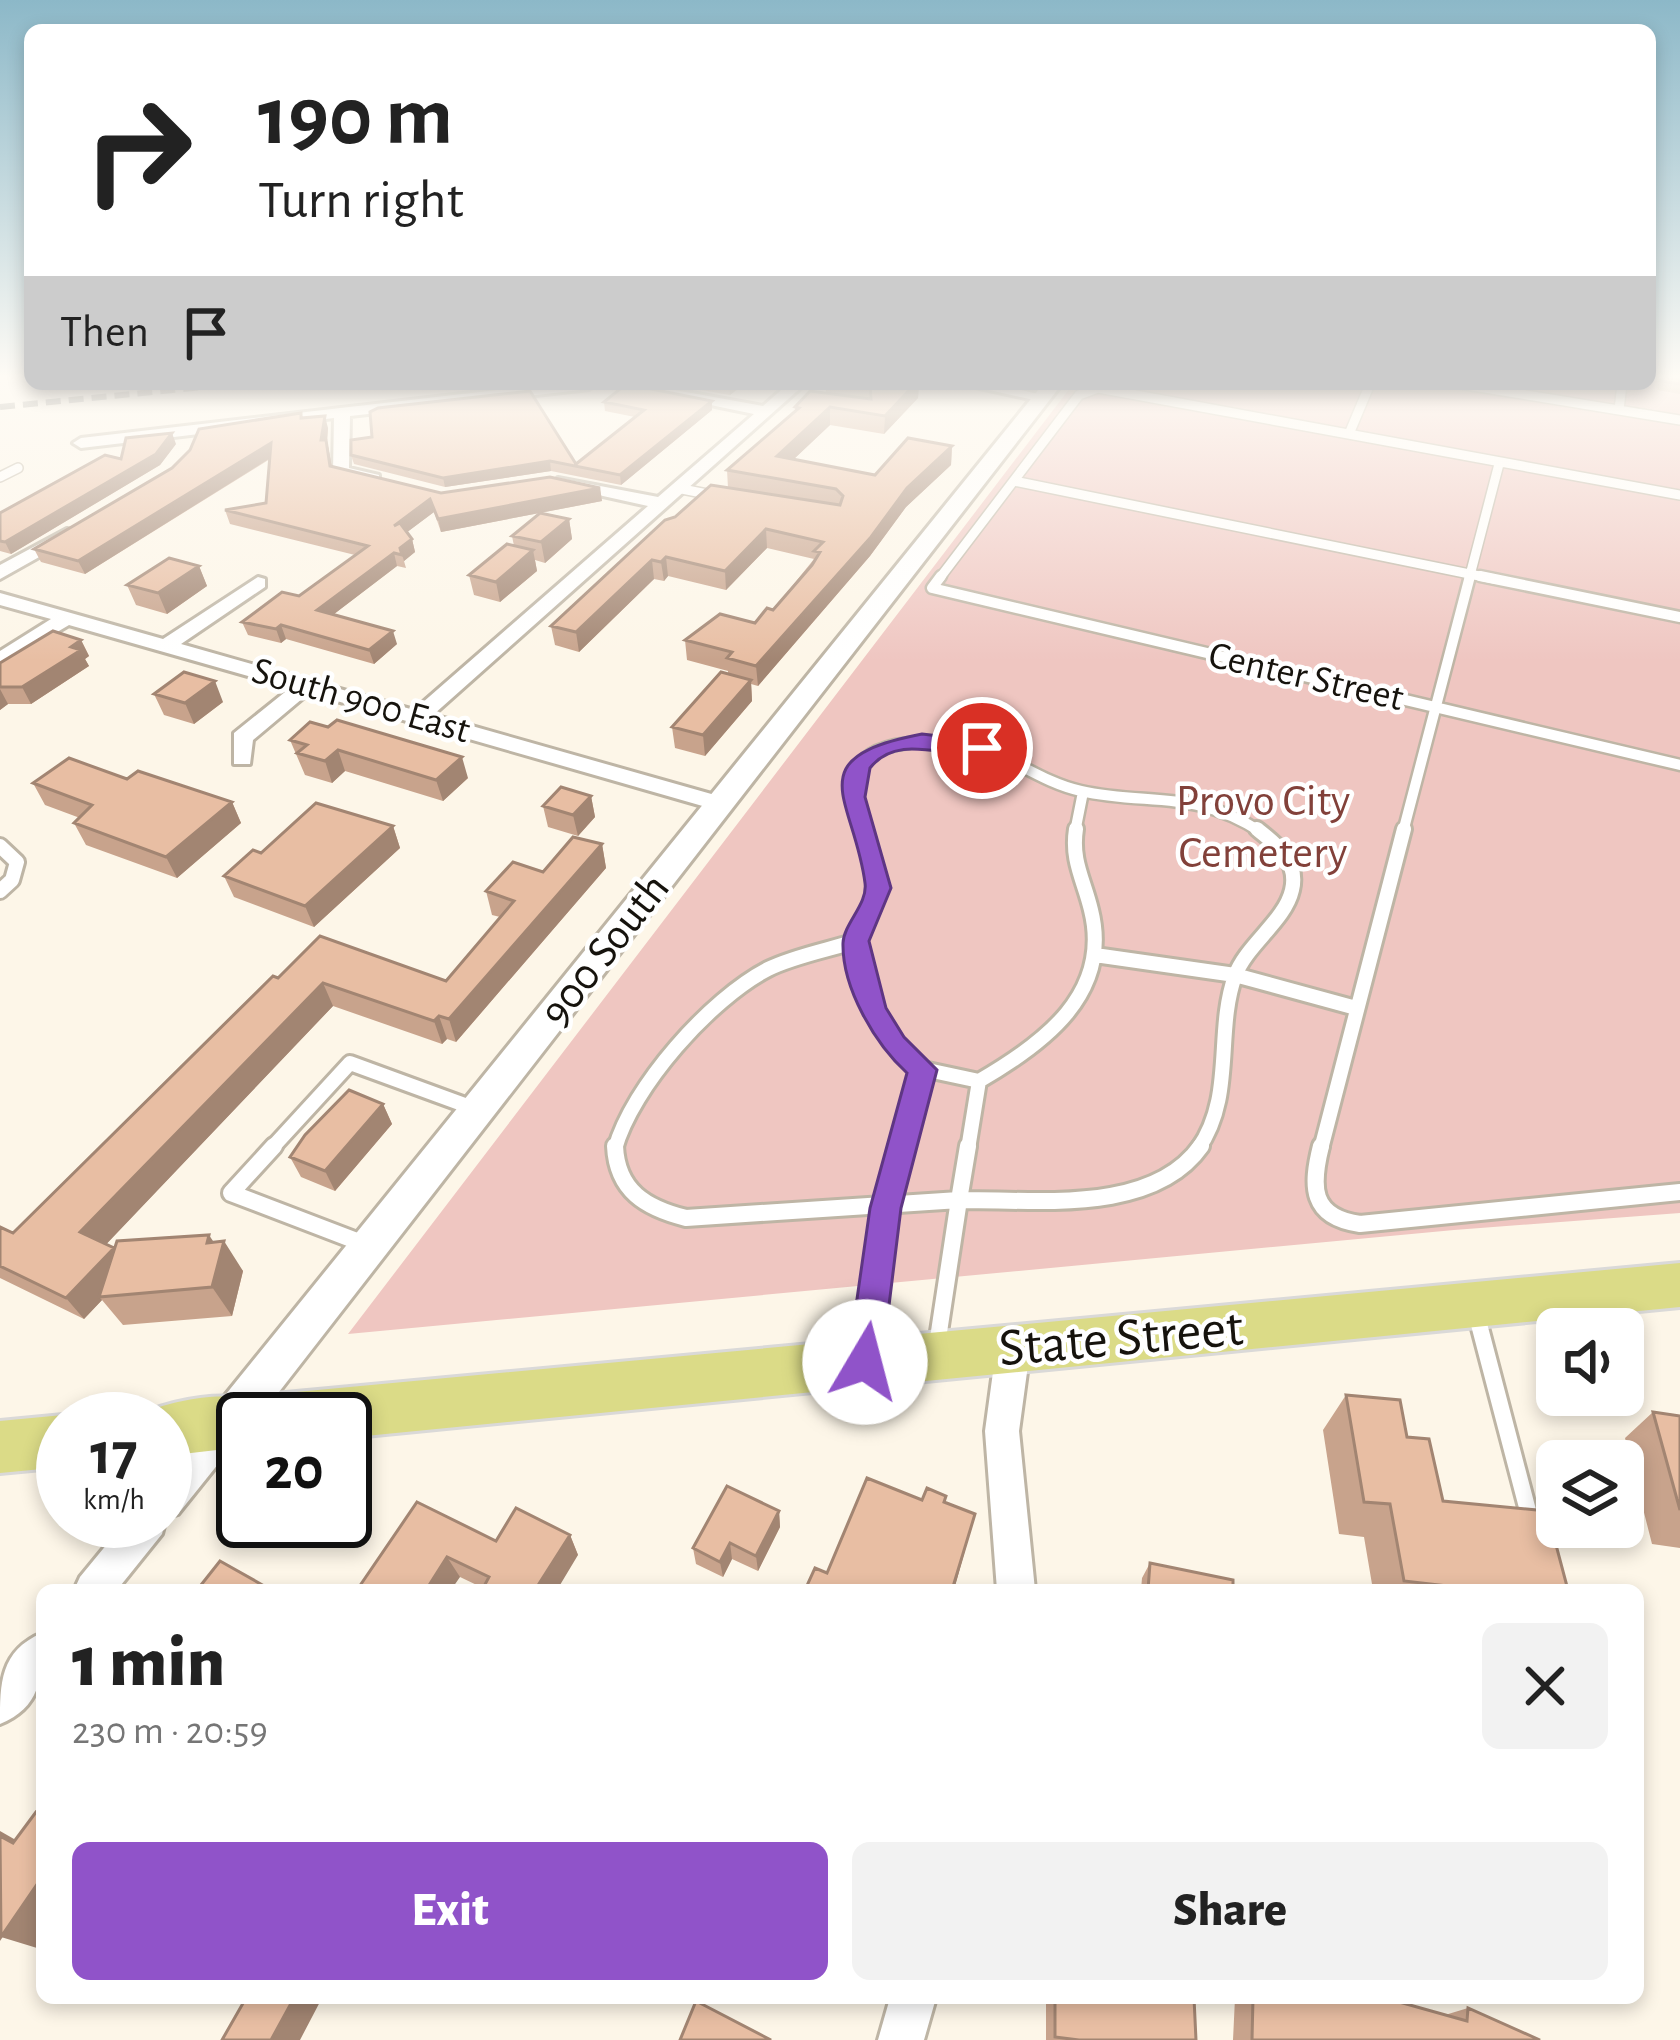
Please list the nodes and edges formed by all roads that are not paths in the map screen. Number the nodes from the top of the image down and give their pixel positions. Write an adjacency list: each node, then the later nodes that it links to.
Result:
1 (341, 470): 8 (street)
2 (697, 470): 10 (street)
3 (985, 470): 29 (street, 900 South)
4 (1023, 470): 9 (lane)
5 (1497, 470): 16 (lane)
6 (1534, 470): 11 (lane)
7 (552, 480): 13 (street)
8 (383, 482)
9 (1014, 482): 16 (lane); 24 (lane, Center Street)
10 (677, 488): 12 (lane); 13 (street)
11 (1680, 496)
12 (722, 497)
13 (660, 503): 25 (street)
14 (94, 518): 15 (street)
15 (0, 573)
16 (1472, 575): 20 (lane); 24 (lane)
17 (258, 583): 21 (street)
18 (0, 598): 19 (street, South 900 East)
19 (68, 617): 21 (street, South 900 East); 22 (street)
20 (1680, 617)
21 (167, 645): 23 (street, South 900 East)
22 (0, 660)
23 (306, 685): 25 (street, South 900 East); 26 (street)
24 (1436, 708): 27 (lane, Center Street); 35 (lane)
25 (418, 717): 29 (street, South 900 East)
26 (242, 760)
27 (1680, 765)
28 (1083, 792): 32 (lane); 33 (lane); 34 (lane)
29 (722, 804): 38 (street, 900 South)
30 (0, 846): 31 (lane)
31 (0, 891)
32 (856, 941): 36 (lane); 41 (lane)
33 (1095, 955): 34 (lane); 37 (lane)
34 (1235, 975): 35 (lane); 40 (lane)
35 (1356, 1008): 39 (lane)
36 (922, 1070): 37 (lane); 41 (lane)
37 (979, 1081): 40 (lane)
38 (478, 1110): 42 (street, 900 South); 42 (lane)
39 (1680, 1192)
40 (959, 1200): 41 (lane); 46 (lane)
41 (886, 1208): 47 (lane)
42 (369, 1246): 48 (street, 900 South)
43 (1680, 1285): 44 (main road, State Street)
44 (1474, 1304): 45 (main road, State Street); 54 (lane)
45 (1013, 1350): 46 (main road, State Street); 57 (street)
46 (935, 1356): 47 (main road, State Street)
47 (865, 1362): 49 (main road, State Street)
48 (269, 1392)
49 (372, 1409)
50 (36, 1444): 51 (main road)
51 (0, 1447)
52 (216, 1453): 53 (street, 900 South)
53 (192, 1476)
54 (1535, 1540)
55 (127, 1548): 56 (street)
56 (98, 1584)
57 (1015, 1584)
58 (36, 1659): 59 (street)
59 (0, 1703)
60 (911, 2004): 61 (street)
61 (901, 2040)

